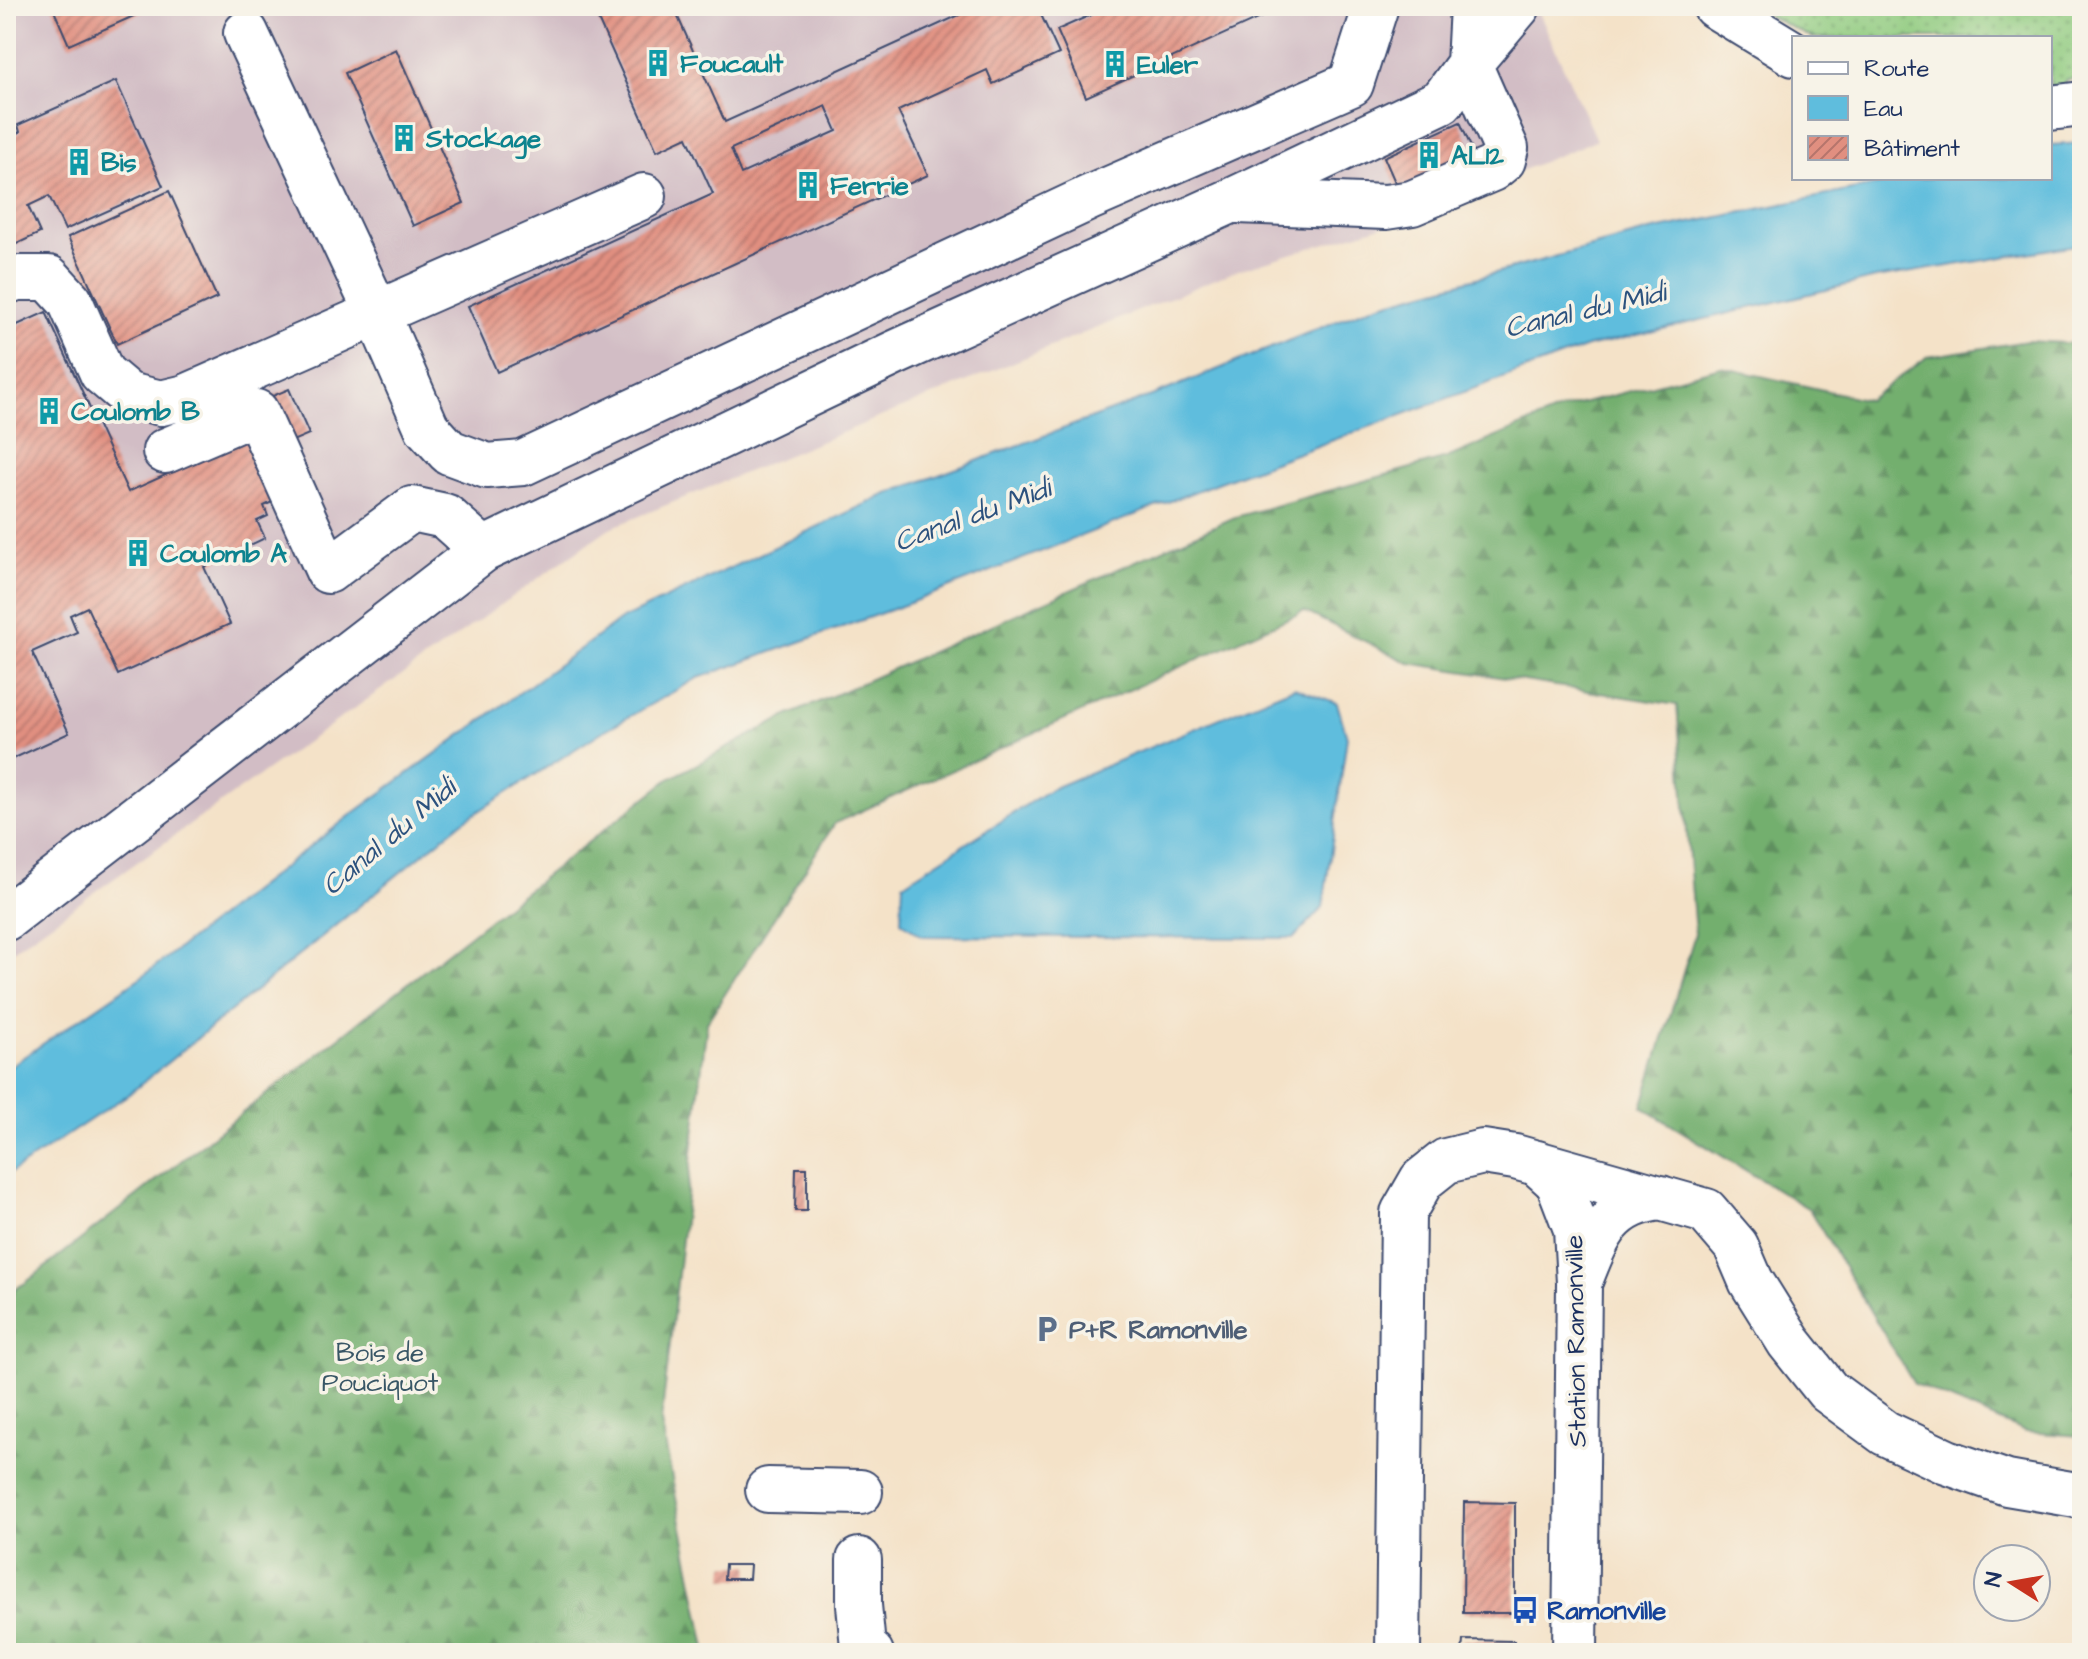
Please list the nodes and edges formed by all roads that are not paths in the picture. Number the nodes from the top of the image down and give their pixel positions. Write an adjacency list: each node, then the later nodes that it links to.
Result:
1 (1376, 6): 13 (street)
2 (1472, 6): 7 (street)
3 (1518, 6): 7 (street)
4 (1715, 6): 6 (street)
5 (246, 33): 13 (street)
6 (1792, 53)
7 (1469, 64): 11 (street); 11 (street)
8 (2082, 104): 9 (street)
9 (2052, 108)
10 (644, 196): 13 (street)
11 (1231, 201): 15 (street)
12 (6, 282): 13 (street)
13 (377, 313)
14 (165, 451): 15 (street)
15 (483, 550): 16 (street)
16 (6, 918)
17 (1537, 1163): 18 (street); 19 (street, Station Ramonville); 25 (street)
18 (1661, 1198): 19 (street); 22 (street)
19 (1579, 1283): 26 (street, Station Ramonville)
20 (768, 1490): 21 (street)
21 (860, 1492)
22 (2082, 1496)
23 (859, 1560): 24 (street)
24 (871, 1653)
25 (1398, 1653)
26 (1575, 1653)

